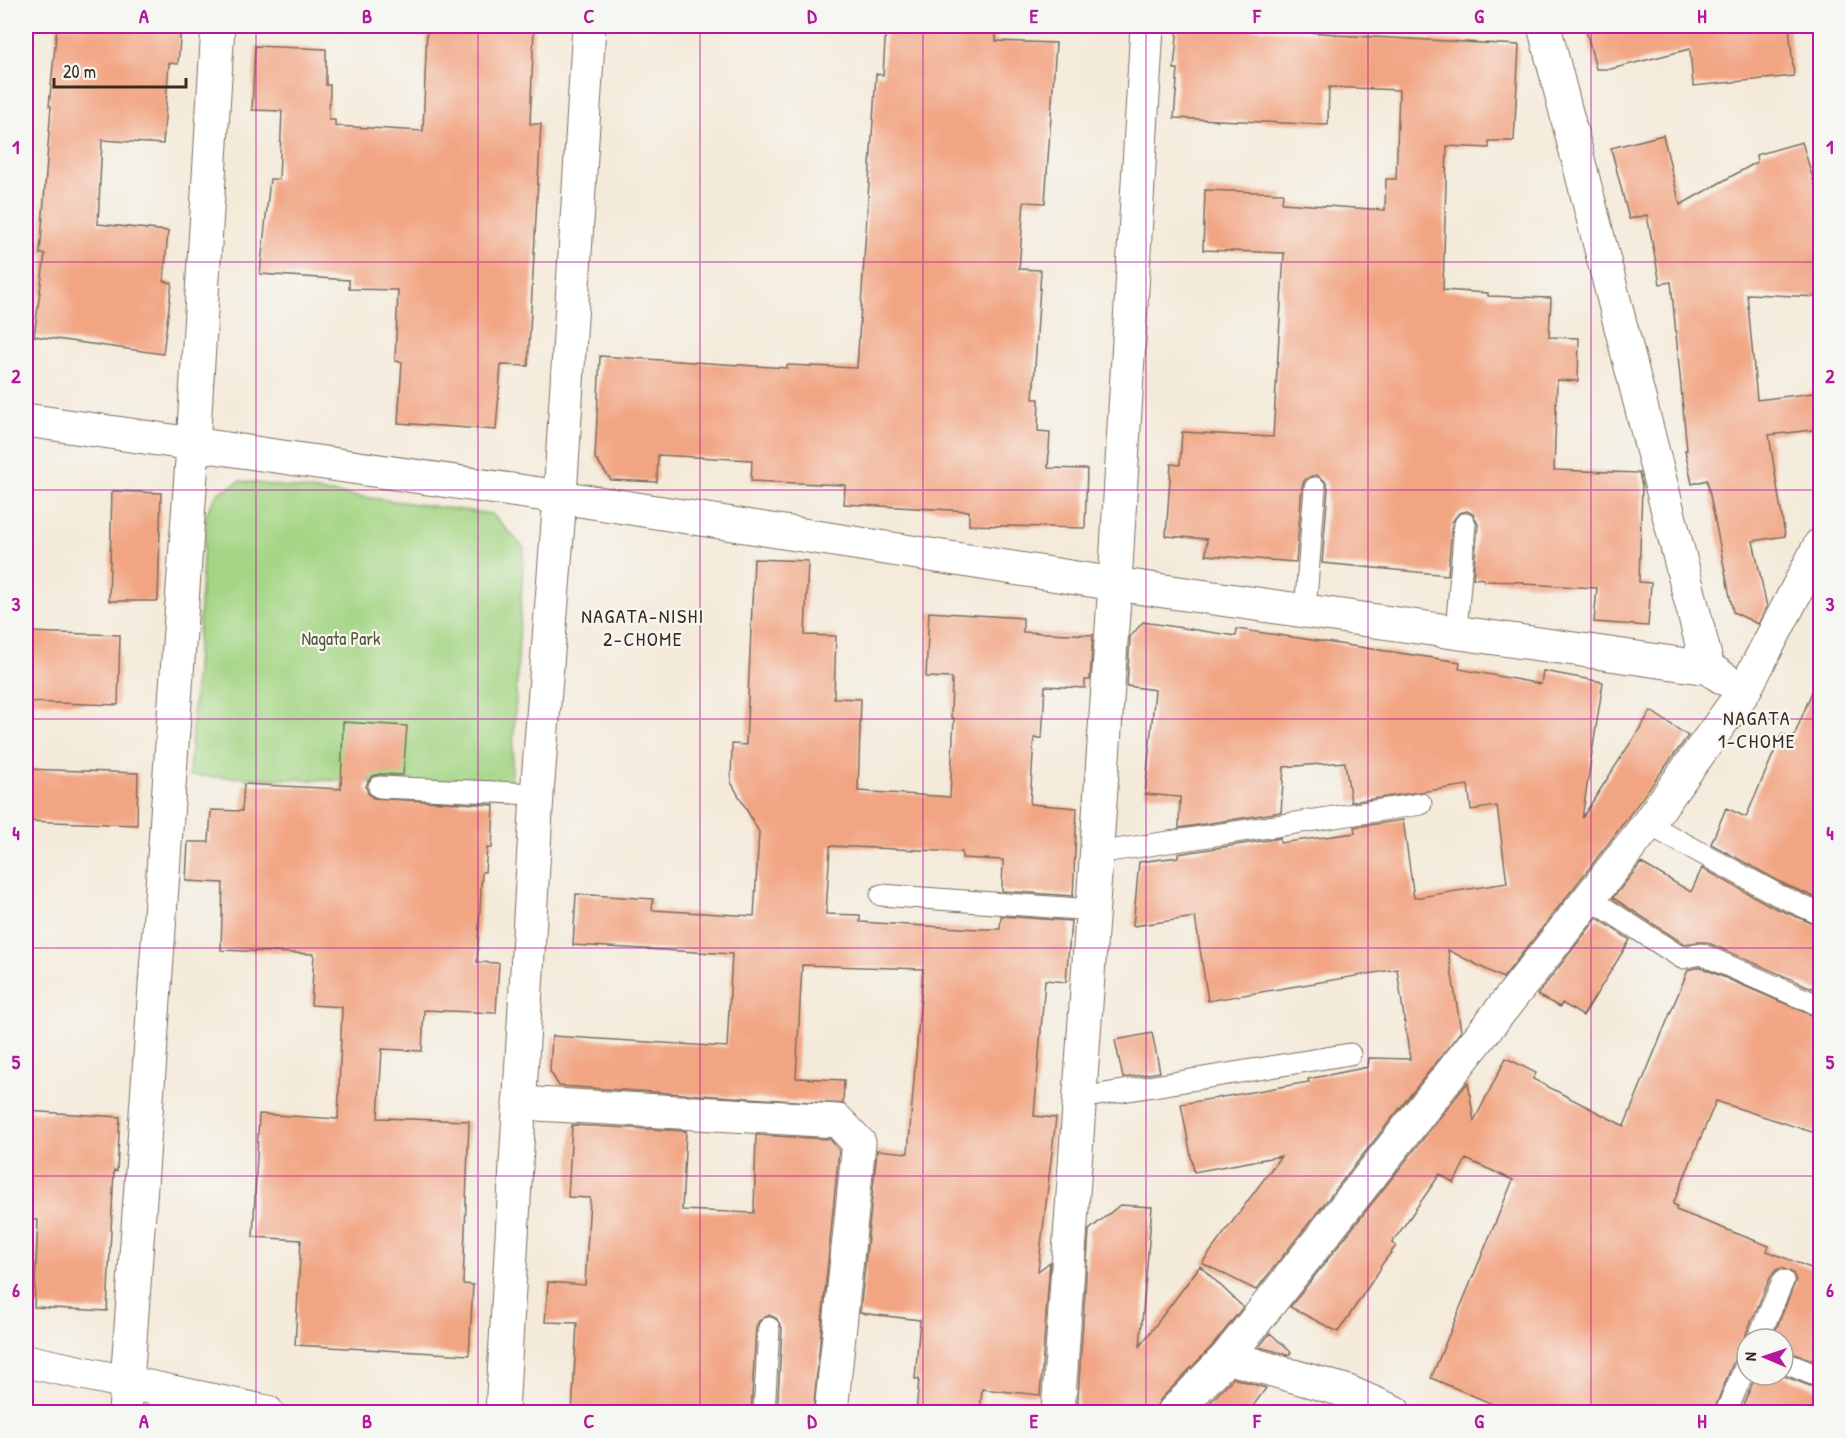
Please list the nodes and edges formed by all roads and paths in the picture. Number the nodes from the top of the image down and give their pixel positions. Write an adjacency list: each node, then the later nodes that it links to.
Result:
1 (218, 26): 6 (street)
2 (589, 26): 8 (street)
3 (1147, 26): 11 (street)
4 (1544, 26): 14 (street)
5 (26, 420): 6 (street)
6 (193, 446): 8 (street); 37 (street)
7 (1315, 488): 12 (lane)
8 (560, 497): 11 (street); 17 (street)
9 (1465, 524): 13 (lane)
10 (1821, 545): 15 (street)
11 (1115, 584): 12 (street); 20 (street)
12 (1305, 611): 13 (street)
13 (1456, 632): 14 (street)
14 (1708, 668): 15 (street)
15 (1744, 691): 19 (street)
16 (379, 787): 17 (lane)
17 (537, 794): 28 (street)
18 (1421, 804): 20 (lane)
19 (1648, 824): 22 (street); 24 (lane)
20 (1096, 853): 23 (street)
21 (881, 896): 23 (lane)
22 (1589, 898): 25 (lane); 32 (street)
23 (1093, 910): 27 (street)
24 (1821, 914)
25 (1821, 1006)
26 (1350, 1054): 27 (lane)
27 (1080, 1098): 42 (street)
28 (519, 1103): 39 (street); 41 (street)
29 (1783, 1281): 30 (lane)
30 (1763, 1327)
31 (769, 1328): 40 (lane)
32 (1227, 1357): 43 (street); 44 (street)
33 (26, 1361): 37 (street)
34 (1795, 1367): 35 (lane)
35 (1821, 1377)
36 (1737, 1387): 45 (lane)
37 (126, 1398): 38 (street)
38 (267, 1413)
39 (502, 1413)
40 (764, 1413)
41 (831, 1413)
42 (1058, 1413)
43 (1174, 1413)
44 (1394, 1413)
45 (1726, 1413)

